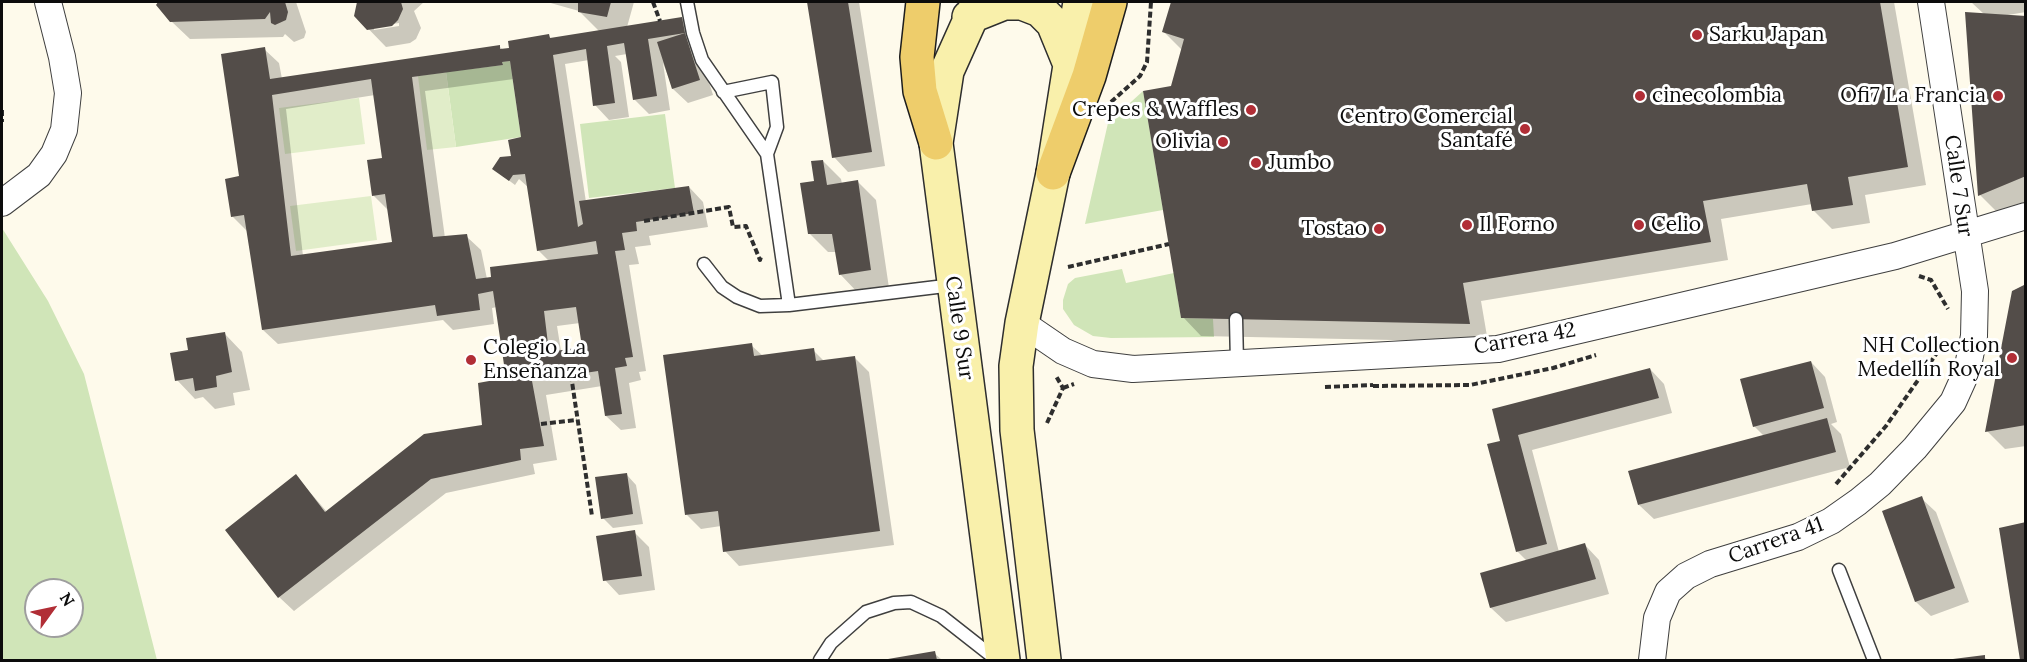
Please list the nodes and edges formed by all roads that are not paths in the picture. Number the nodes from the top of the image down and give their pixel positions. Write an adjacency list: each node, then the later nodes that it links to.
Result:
1 (48, 2): 13 (street)
2 (687, 2): 9 (lane)
3 (923, 2): 10 (main road)
4 (1080, 2): 8 (main road)
5 (1110, 2): 12 (main road)
6 (1931, 2): 15 (street, Calle 7 Sur)
7 (974, 9): 8 (main road); 10 (main road, Calle 9 Sur)
8 (1069, 62): 12 (main road)
9 (723, 92): 11 (lane); 11 (lane)
10 (936, 143): 17 (main road, Calle 9 Sur)
11 (767, 154): 18 (lane)
12 (1053, 173): 20 (main road)
13 (7, 191)
14 (2025, 216): 15 (street, Carrera 42)
15 (1965, 235): 21 (street, Carrera 42); 22 (street, Calle 7 Sur)
16 (704, 264): 18 (lane)
17 (953, 285): 18 (lane); 26 (main road, Calle 9 Sur)
18 (789, 305)
19 (1236, 320): 21 (lane)
20 (1022, 323): 21 (street, Carrera 42); 27 (main road)
21 (1237, 363)
22 (1967, 371): 28 (street, Carrera 41)
23 (1839, 570): 29 (lane)
24 (820, 660): 25 (lane)
25 (998, 660)
26 (1002, 660)
27 (1044, 660)
28 (1652, 660)
29 (1874, 660)

